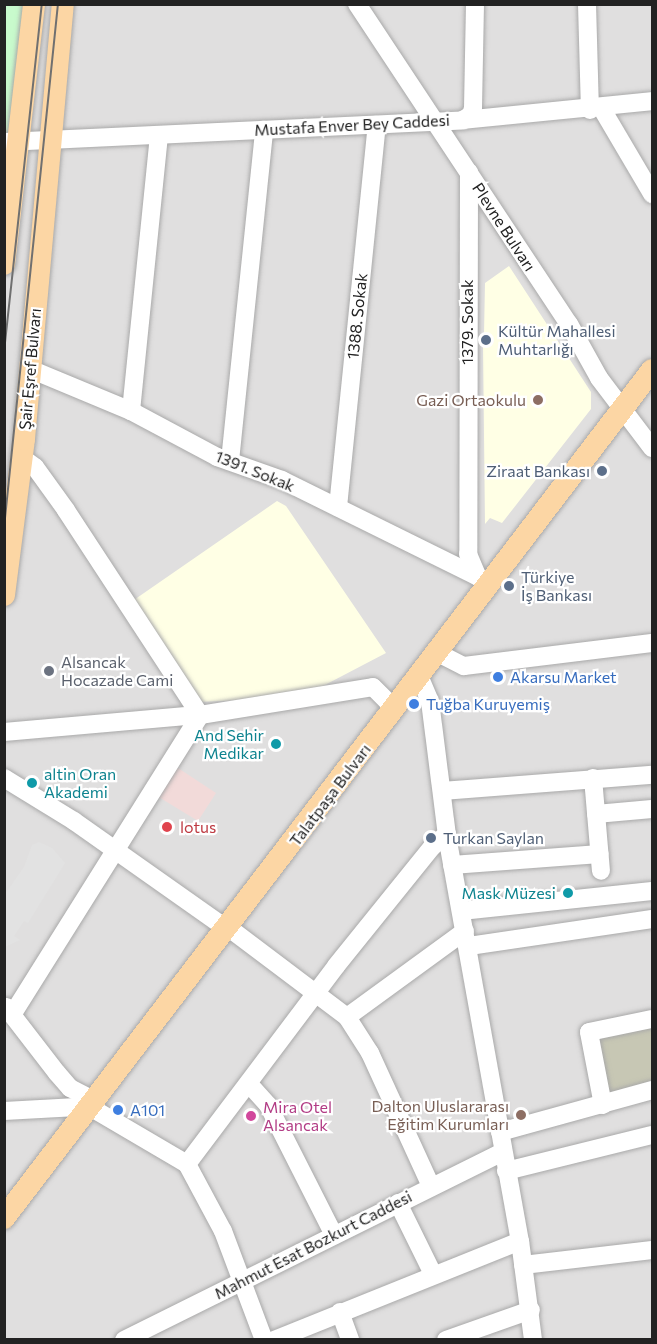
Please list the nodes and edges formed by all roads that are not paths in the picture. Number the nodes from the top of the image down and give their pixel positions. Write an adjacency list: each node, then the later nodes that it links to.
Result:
1 (33, 4): 13 (main road)
2 (63, 4): 14 (main road, Şair Eşref Bulvarı)
3 (357, 4): 9 (street, Plevne Bulvarı)
4 (475, 4): 8 (street)
5 (587, 4): 7 (street)
6 (652, 101): 7 (street, Mustafa Enver Bey Caddesi)
7 (596, 109): 8 (street, Mustafa Enver Bey Caddesi); 16 (street)
8 (463, 120): 9 (street, Mustafa Enver Bey Caddesi)
9 (435, 121): 10 (street, Mustafa Enver Bey Caddesi); 15 (street, Plevne Bulvarı)
10 (377, 125): 11 (street, Mustafa Enver Bey Caddesi); 27 (street, 1388. Sokak)
11 (264, 130): 12 (street, Mustafa Enver Bey Caddesi); 26 (street)
12 (159, 135): 14 (street, Mustafa Enver Bey Caddesi); 22 (street)
13 (11, 142): 14 (street, Mustafa Enver Bey Caddesi); 17 (main road)
14 (51, 142): 19 (main road, Şair Eşref Bulvarı)
15 (469, 172): 21 (street, Plevne Bulvarı); 28 (street, 1379. Sokak)
16 (652, 194)
17 (4, 264)
18 (652, 354): 21 (main road, Talatpaşa Bulvarı)
19 (30, 369): 22 (street, 1391. Sokak); 25 (main road, Şair Eşref Bulvarı)
20 (652, 370): 21 (main road, Talatpaşa Bulvarı)
21 (622, 402): 23 (street); 24 (street); 28 (main road, Talatpaşa Bulvarı); 31 (main road, Talatpaşa Bulvarı)
22 (131, 411): 26 (street, 1391. Sokak)
23 (652, 441)
24 (652, 448)
25 (21, 457): 29 (main road, Şair Eşref Bulvarı); 34 (street)
26 (230, 461): 27 (street, 1391. Sokak)
27 (338, 507): 28 (street, 1391. Sokak)
28 (478, 577): 33 (main road, Talatpaşa Bulvarı)
29 (4, 595)
30 (652, 643): 31 (street)
31 (438, 653): 32 (main road, Talatpaşa Bulvarı)
32 (420, 678): 39 (street); 49 (main road, Talatpaşa Bulvarı)
33 (388, 702): 34 (street); 49 (main road, Talatpaşa Bulvarı)
34 (200, 715): 35 (street); 43 (street)
35 (4, 732)
36 (652, 775): 38 (street)
37 (4, 778): 43 (street)
38 (593, 778): 39 (street); 41 (street)
39 (442, 791): 42 (street)
40 (652, 809): 41 (street)
41 (596, 814): 44 (street)
42 (447, 834): 44 (street); 51 (street)
43 (116, 853): 49 (street); 52 (street)
44 (452, 865): 46 (street)
45 (651, 891): 46 (street); 47 (street)
46 (461, 910): 50 (street)
47 (652, 912)
48 (652, 919): 50 (street)
49 (223, 925): 51 (street); 57 (main road, Talatpaşa Bulvarı)
50 (467, 939): 53 (street); 60 (street)
51 (318, 993): 53 (street); 55 (street)
52 (8, 1010): 57 (street)
53 (346, 1017): 65 (street)
54 (652, 1019): 58 (street)
55 (249, 1084): 63 (street); 69 (street)
56 (652, 1090): 58 (street)
57 (84, 1104): 59 (street); 63 (street); 66 (main road, Talatpaşa Bulvarı); 68 (main road, Talatpaşa Bulvarı)
58 (603, 1105): 60 (street)
59 (4, 1111)
60 (500, 1132): 62 (street)
61 (652, 1136): 64 (street)
62 (502, 1152): 64 (street); 65 (street, Mahmut Esat Bozkurt Caddesi)
63 (187, 1164): 74 (street)
64 (506, 1171): 70 (street)
65 (431, 1186): 67 (street, Mahmut Esat Bozkurt Caddesi)
66 (4, 1198)
67 (398, 1203): 69 (street, Mahmut Esat Bozkurt Caddesi); 73 (street)
68 (4, 1218)
69 (334, 1235): 74 (street, Mahmut Esat Bozkurt Caddesi)
70 (520, 1241): 72 (street); 73 (street)
71 (652, 1250): 72 (street)
72 (524, 1265): 75 (street)
73 (433, 1274): 76 (street)
74 (243, 1281): 77 (street, Mahmut Esat Bozkurt Caddesi); 78 (street)
75 (531, 1310): 81 (street); 82 (street)
76 (340, 1312): 79 (street); 80 (street)
77 (124, 1340)
78 (264, 1340)
79 (274, 1340)
80 (350, 1340)
81 (446, 1340)
82 (533, 1340)

